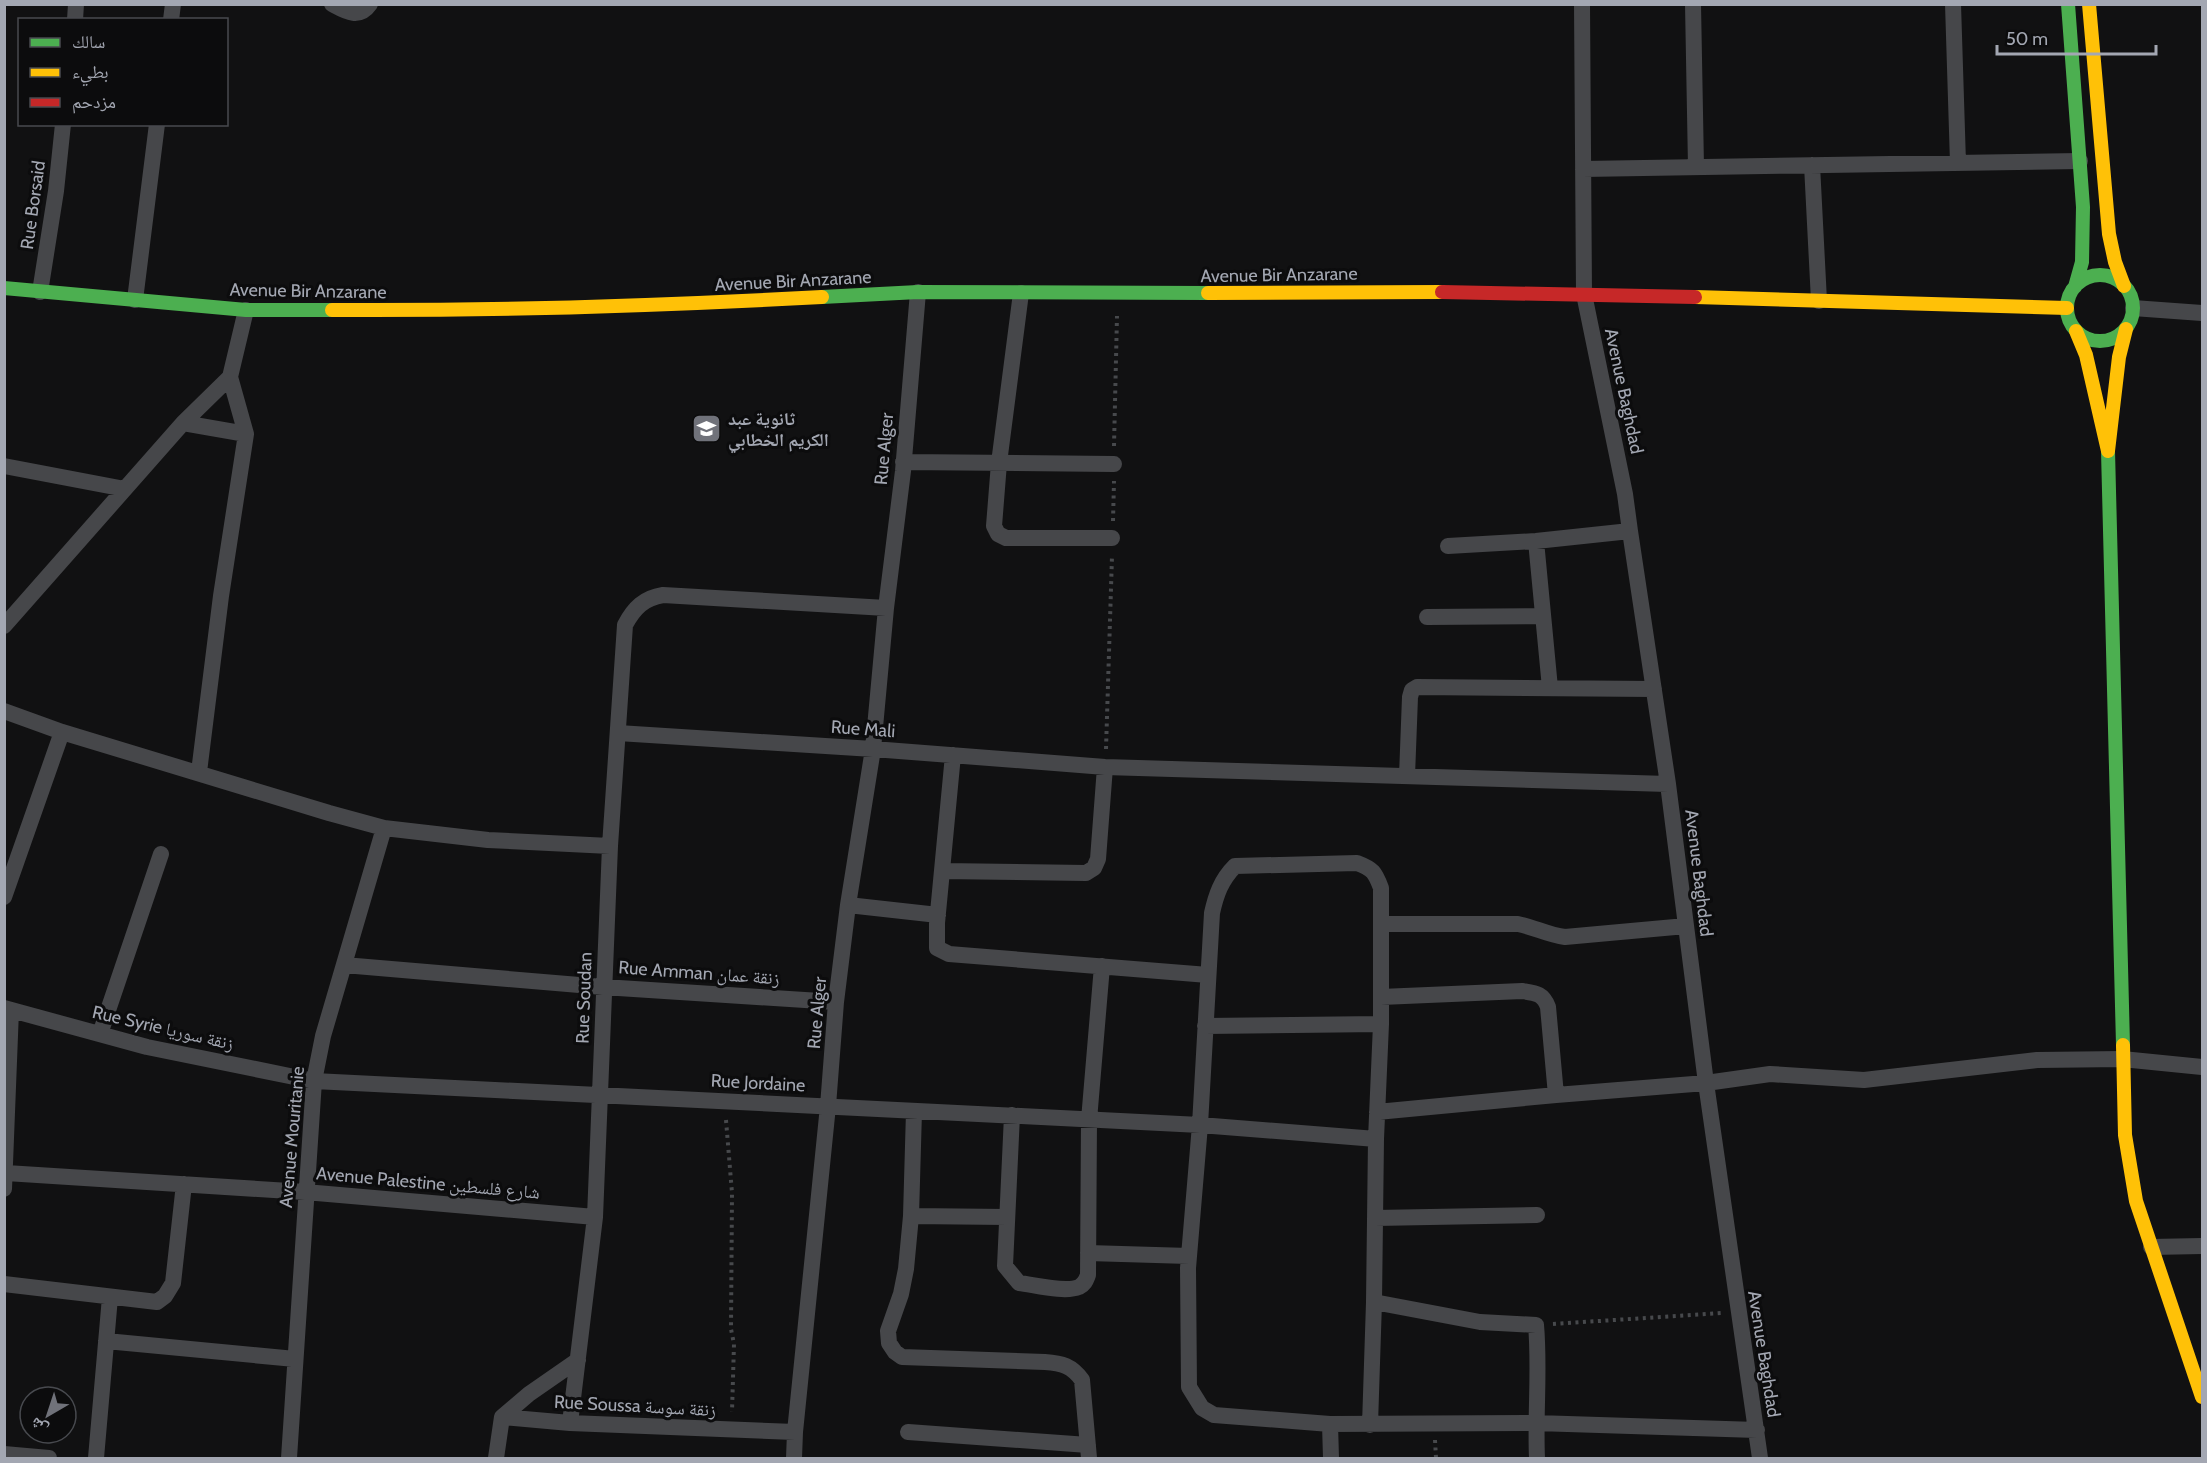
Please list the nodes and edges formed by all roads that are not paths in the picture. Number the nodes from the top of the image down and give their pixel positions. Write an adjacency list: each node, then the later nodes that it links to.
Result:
1 (332, 4): 2 (street)
2 (370, 4)
3 (1582, 4): 14 (street, Avenue Baghdad)
4 (1693, 4): 13 (street)
5 (1953, 4): 11 (street)
6 (2068, 4): 10 (street)
7 (2089, 4): 15 (street)
8 (63, 126): 18 (street, Rue Borsaid)
9 (158, 126): 22 (street)
10 (2080, 160): 11 (street); 16 (street)
11 (1958, 163): 12 (street)
12 (1812, 165): 13 (street); 23 (street)
13 (1696, 167): 14 (street)
14 (1583, 169): 21 (street, Avenue Baghdad)
15 (2124, 286): 16 (street); 25 (street)
16 (2075, 287): 24 (street)
17 (4, 288): 18 (street, Avenue Bir Anzarane)
18 (40, 292): 22 (street, Avenue Bir Anzarane)
19 (918, 292): 20 (street, Avenue Bir Anzarane); 26 (street, Avenue Bir Anzarane); 34 (street, Rue Alger)
20 (1021, 293): 21 (street, Avenue Bir Anzarane); 35 (street)
21 (1584, 294): 23 (street, Avenue Bir Anzarane); 39 (street, Avenue Baghdad)
22 (135, 300): 26 (street, Avenue Bir Anzarane)
23 (1819, 301): 24 (street, Avenue Bir Anzarane)
24 (2067, 308): 29 (street)
25 (2133, 308): 27 (street); 28 (street)
26 (246, 309): 30 (street)
27 (2202, 313)
28 (2126, 329): 29 (street); 33 (street)
29 (2076, 331): 33 (street)
30 (230, 377): 31 (street); 32 (street)
31 (183, 423): 32 (street); 38 (street)
32 (246, 434): 56 (street)
33 (2109, 451): 78 (street)
34 (903, 462): 35 (street); 44 (street, Rue Alger)
35 (999, 463): 36 (street); 40 (street)
36 (1114, 464)
37 (4, 466): 38 (street)
38 (125, 489): 43 (street)
39 (1630, 531): 41 (street); 49 (street, Avenue Baghdad)
40 (1112, 538)
41 (1536, 541): 42 (street); 45 (street)
42 (1448, 546)
43 (11, 608): 47 (street)
44 (886, 608): 52 (street, Rue Soudan); 53 (street, Rue Alger)
45 (1543, 616): 46 (street); 48 (street)
46 (1426, 617)
47 (4, 626)
48 (1550, 688): 49 (street); 57 (street)
49 (1654, 689): 58 (street, Avenue Baghdad)
50 (4, 711): 51 (street)
51 (62, 732): 56 (street); 63 (street)
52 (618, 733): 53 (street, Rue Mali); 60 (street, Rue Soudan)
53 (873, 749): 54 (street, Rue Mali); 64 (street, Rue Alger)
54 (953, 755): 55 (street, Rue Mali); 62 (street)
55 (1105, 767): 57 (street, Rue Mali); 62 (street)
56 (199, 772): 59 (street)
57 (1407, 776): 58 (street, Rue Mali)
58 (1668, 784): 67 (street, Avenue Baghdad)
59 (384, 828): 60 (street); 68 (street, Avenue Mouritanie)
60 (610, 846): 71 (street, Rue Soudan)
61 (160, 854): 77 (street)
62 (942, 871): 65 (street)
63 (4, 897)
64 (848, 905): 65 (street); 73 (street, Rue Alger)
65 (938, 915): 69 (street)
66 (1381, 924): 67 (street); 70 (street); 72 (street)
67 (1686, 926): 81 (street, Avenue Baghdad)
68 (344, 965): 71 (street, Rue Amman زنقة عمان); 80 (street, Avenue Mouritanie)
69 (1102, 966): 70 (street); 89 (street)
70 (1208, 975): 76 (street)
71 (603, 987): 73 (street, Rue Amman زنقة عمان); 82 (street, Rue Soudan)
72 (1381, 997): 75 (street); 83 (street)
73 (836, 1002): 85 (street, Rue Alger)
74 (8, 1009): 77 (street, Rue Syrie زنقة سوريا); 84 (street)
75 (1381, 1024): 76 (street); 87 (street)
76 (1205, 1026): 90 (street)
77 (100, 1034): 80 (street, Rue Syrie زنقة سوريا)
78 (2122, 1059): 79 (street); 81 (street); 101 (street)
79 (2202, 1067)
80 (314, 1081): 82 (street, Rue Jordaine); 94 (street, Avenue Mouritanie)
81 (1706, 1083): 83 (street); 117 (street, Avenue Baghdad)
82 (601, 1095): 85 (street, Rue Jordaine); 97 (street, Rue Soudan)
83 (1556, 1095): 87 (street)
84 (6, 1100): 92 (street)
85 (828, 1106): 86 (street, Rue Jordaine); 118 (street, Rue Alger)
86 (914, 1111): 88 (street, Rue Jordaine); 96 (street)
87 (1377, 1113): 91 (street)
88 (1012, 1115): 89 (street, Rue Jordaine); 98 (street)
89 (1089, 1120): 90 (street, Rue Jordaine); 102 (street)
90 (1200, 1125): 91 (street, Rue Jordaine); 103 (street)
91 (1376, 1139): 99 (street)
92 (5, 1181): 93 (street, Avenue Palestine شارع فلسطين)
93 (184, 1184): 94 (street, Avenue Palestine شارع فلسطين); 105 (street)
94 (305, 1192): 97 (street, Avenue Palestine شارع فلسطين); 109 (street, Avenue Mouritanie)
95 (1537, 1215): 99 (street)
96 (911, 1216): 98 (street); 121 (street)
97 (595, 1217): 110 (street, Rue Soudan)
98 (1007, 1217): 102 (street)
99 (1375, 1218): 106 (street)
100 (2202, 1246): 101 (street)
101 (2151, 1247): 108 (street)
102 (1088, 1253): 103 (street)
103 (1189, 1256): 115 (street)
104 (4, 1284): 105 (street)
105 (110, 1297): 107 (street)
106 (1374, 1302): 114 (street); 116 (street)
107 (106, 1341): 109 (street); 124 (street)
108 (2196, 1357): 111 (street)
109 (295, 1359): 125 (street, Avenue Mouritanie)
110 (578, 1360): 112 (street); 113 (street, Rue Soudan)
111 (2202, 1397)
112 (502, 1417): 113 (street, Rue Soussa زنقة سوسة); 120 (street)
113 (570, 1423): 118 (street, Rue Soussa زنقة سوسة)
114 (1536, 1423): 116 (street); 117 (street); 128 (street)
115 (1330, 1424): 116 (street); 127 (street)
116 (1370, 1425)
117 (1757, 1430): 129 (street, Avenue Baghdad)
118 (795, 1432): 126 (street, Rue Alger)
119 (908, 1432): 121 (street)
120 (496, 1452)
121 (1089, 1452)
122 (4, 1455): 123 (street)
123 (49, 1458)
124 (96, 1458)
125 (289, 1458)
126 (794, 1458)
127 (1330, 1458)
128 (1537, 1458)
129 (1760, 1458)

